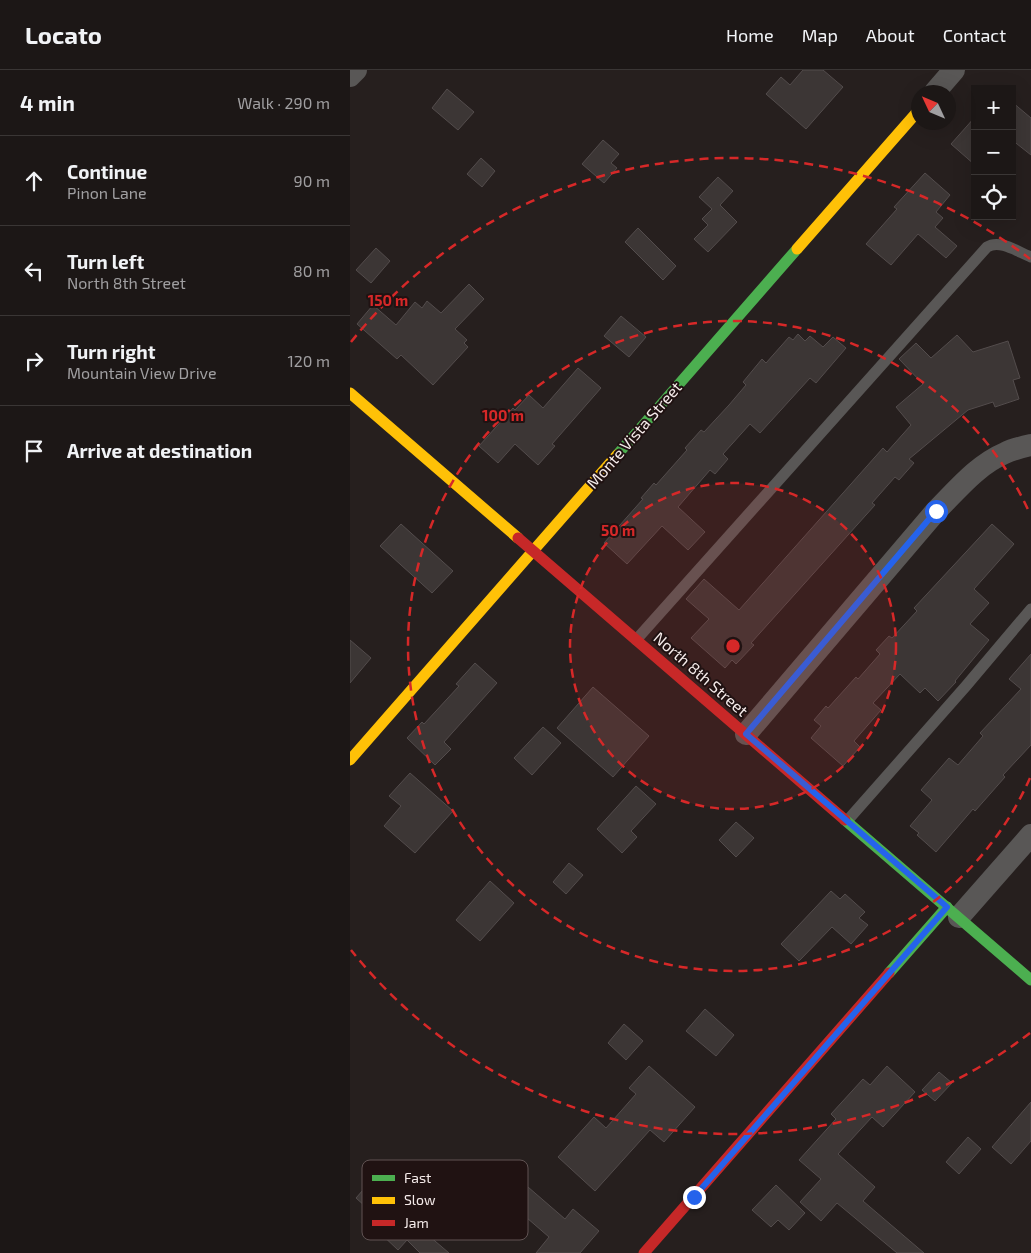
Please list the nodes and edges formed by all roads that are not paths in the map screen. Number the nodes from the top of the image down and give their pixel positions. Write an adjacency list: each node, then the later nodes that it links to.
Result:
1 (356, 70): 3 (street)
2 (954, 70): 4 (street)
3 (350, 76)
4 (940, 85)
5 (911, 119): 9 (street, Monte Vista Street)
6 (1031, 257): 11 (lane)
7 (350, 394): 9 (street, North 8th Street)
8 (1031, 445): 12 (street)
9 (533, 550): 11 (street, North 8th Street); 13 (street, Monte Vista Street)
10 (1031, 609): 14 (lane)
11 (636, 640): 12 (street, North 8th Street)
12 (746, 734): 14 (street, North 8th Street)
13 (350, 760)
14 (847, 821): 16 (street, North 8th Street)
15 (1031, 835): 16 (street)
16 (953, 912): 17 (street, North 8th Street); 18 (street)
17 (1031, 980)
18 (644, 1253)

